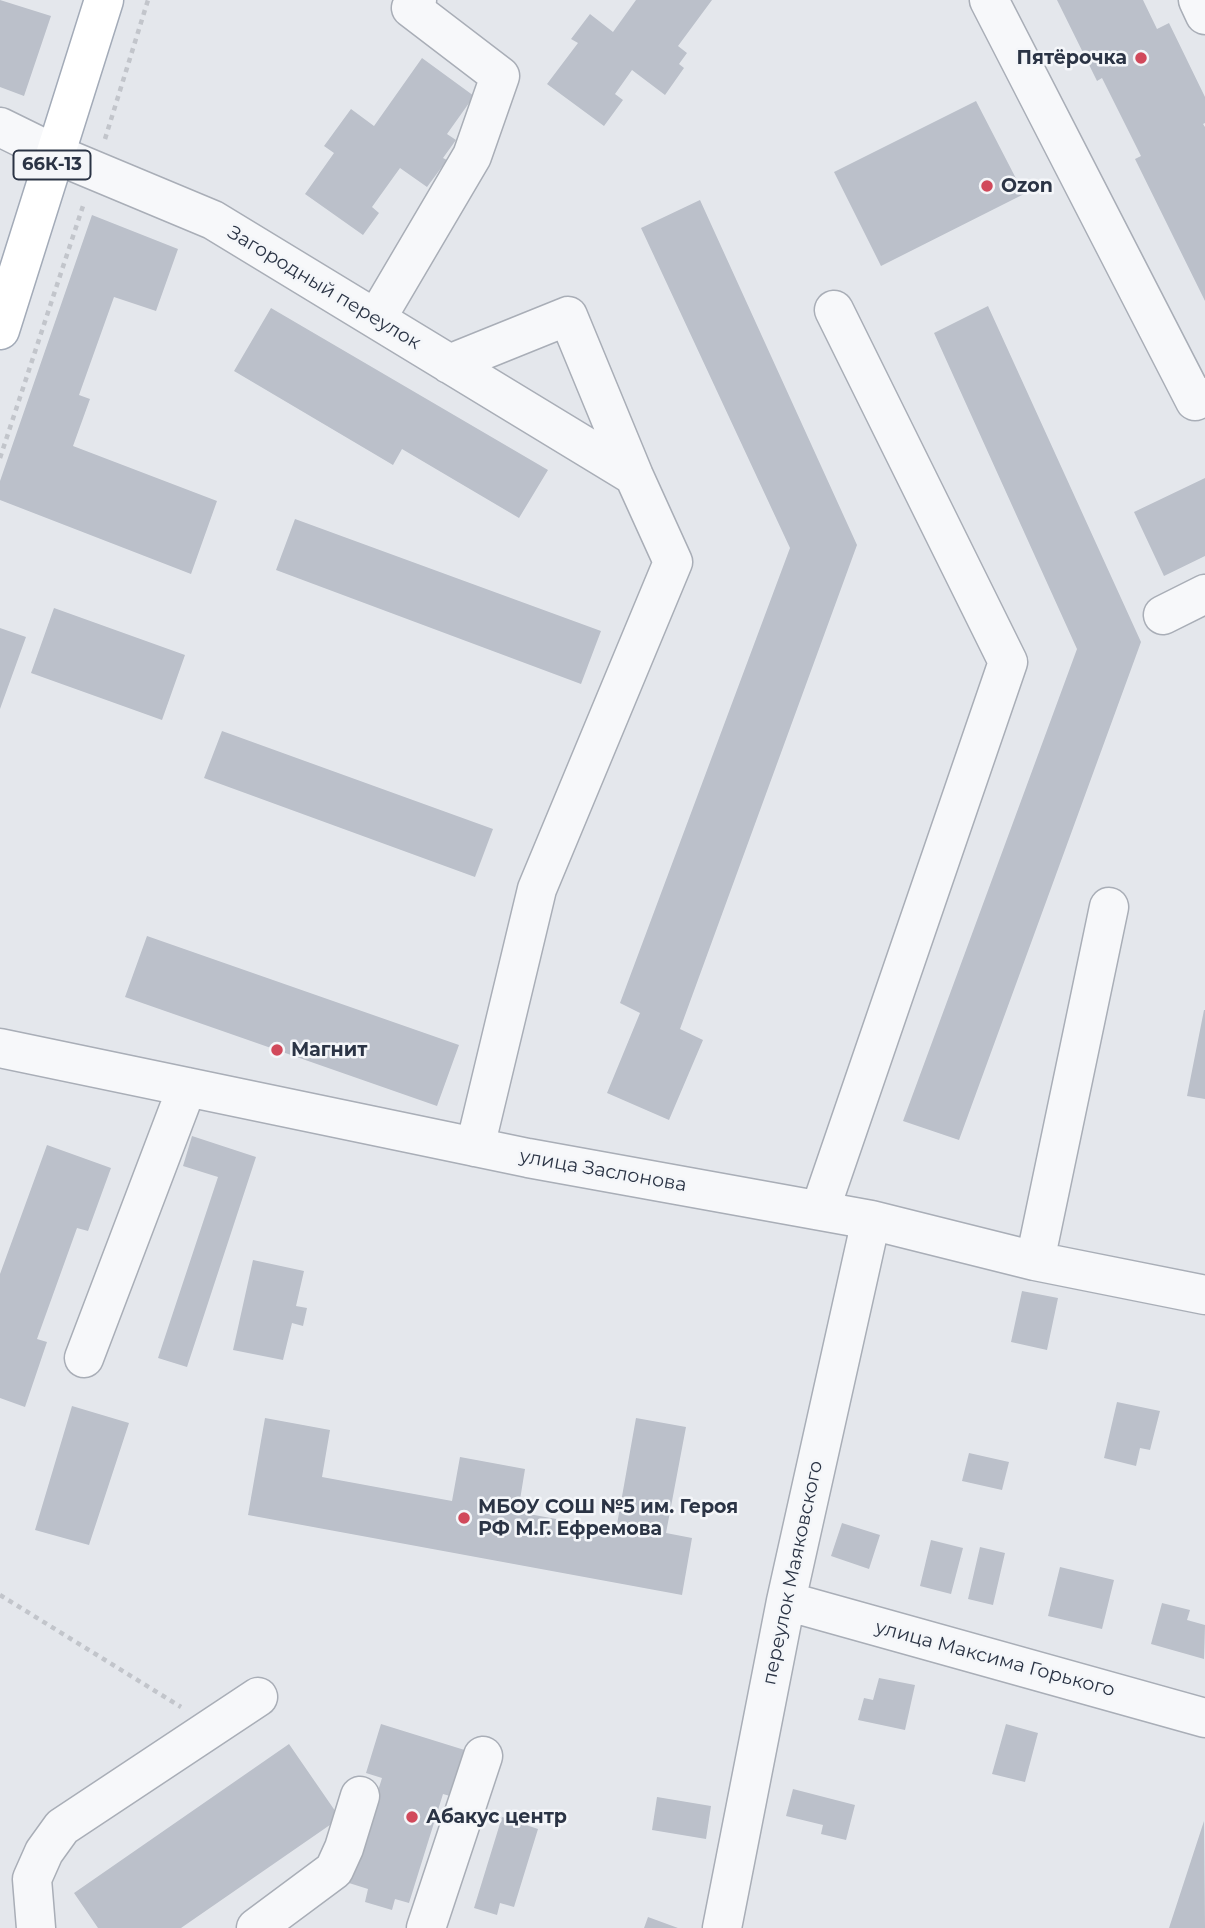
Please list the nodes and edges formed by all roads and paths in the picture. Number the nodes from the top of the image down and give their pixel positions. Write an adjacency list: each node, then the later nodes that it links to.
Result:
1 (104, 0): 7 (main road, 66К-13)
2 (417, 0): 10 (street)
3 (989, 0): 13 (street)
4 (1198, 0): 5 (street)
5 (1205, 15)
6 (0, 127): 7 (street, Загородный переулок)
7 (55, 153): 10 (street, Загородный переулок); 11 (main road, 66К-13)
8 (83, 206): 14 (path)
9 (834, 310): 22 (street)
10 (376, 319): 12 (street, Загородный переулок)
11 (0, 330)
12 (449, 364): 15 (street, Загородный переулок); 15 (street)
13 (1205, 397)
14 (0, 458)
15 (634, 476): 21 (street)
16 (1205, 594): 17 (street)
17 (1163, 615)
18 (1109, 907): 24 (street)
19 (2, 1053): 20 (street, улица Заслонова)
20 (187, 1087): 21 (street, улица Заслонова); 26 (street)
21 (475, 1147): 22 (street, улица Заслонова)
22 (820, 1210): 23 (street, улица Заслонова)
23 (871, 1220): 24 (street, улица Заслонова); 28 (street, переулок Маяковского)
24 (1035, 1261): 25 (street, улица Заслонова)
25 (1205, 1295)
26 (84, 1358)
27 (0, 1595): 31 (path)
28 (786, 1601): 30 (street, улица Максима Горького); 37 (street, переулок Маяковского)
29 (258, 1697): 31 (street)
30 (1205, 1717)
31 (213, 1727): 34 (street)
32 (483, 1756): 36 (street)
33 (360, 1796): 35 (street)
34 (36, 1928)
35 (256, 1928)
36 (425, 1928)
37 (722, 1928)

